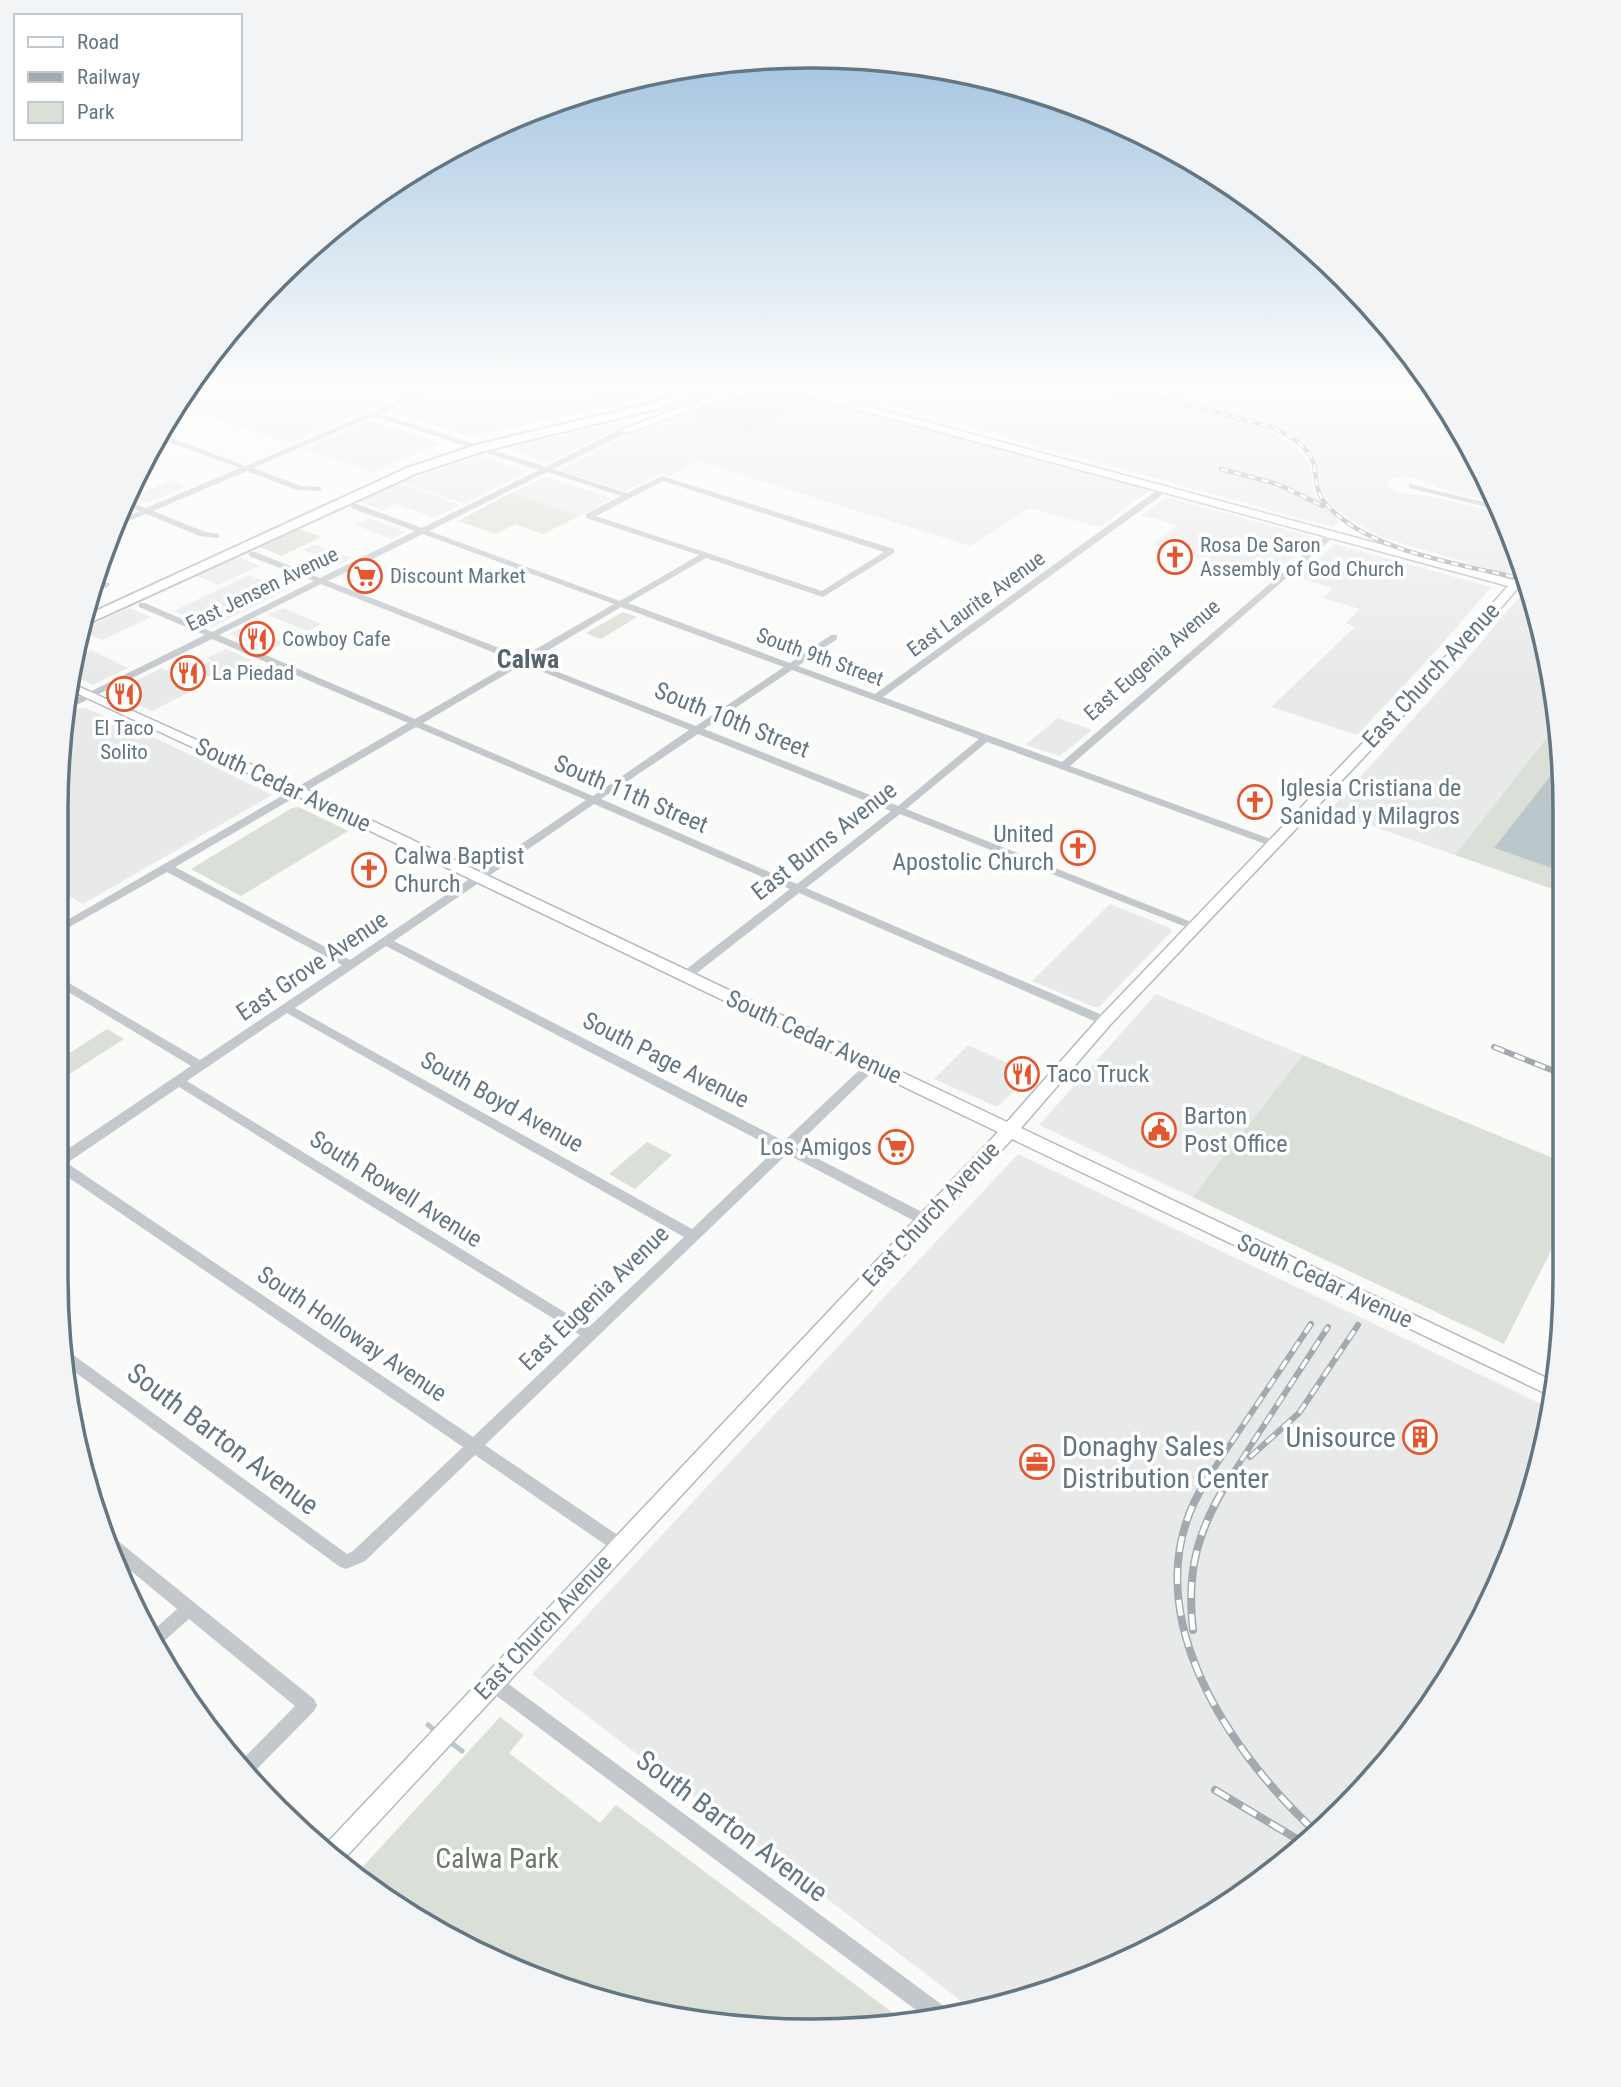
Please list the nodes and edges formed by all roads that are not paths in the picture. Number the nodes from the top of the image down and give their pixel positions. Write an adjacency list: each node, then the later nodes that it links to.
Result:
1 (216, 481): 17 (street)
2 (282, 481): 11 (street)
3 (371, 481): 28 (main road)
4 (388, 481): 29 (main road)
5 (522, 481): 19 (street, East Jensen Avenue)
6 (584, 481): 13 (street)
7 (656, 481): 13 (street)
8 (673, 481): 23 (street)
9 (1135, 481): 12 (main road)
10 (1412, 486): 16 (street)
11 (318, 489)
12 (1163, 489): 20 (main road); 36 (street, East Laurite Avenue)
13 (628, 496): 23 (street)
14 (134, 506): 17 (street)
15 (354, 506): 19 (street, South 9th Street)
16 (1487, 506)
17 (146, 511): 18 (street); 21 (street)
18 (128, 519)
19 (424, 531): 24 (street, East Jensen Avenue); 26 (street, South 9th Street)
20 (1332, 535): 25 (main road); 41 (street, East Eugenia Avenue)
21 (216, 536)
22 (252, 554): 24 (street, South 10th Street)
23 (705, 555): 26 (street)
24 (323, 580): 30 (street, East Jensen Avenue); 32 (street, South 10th Street)
25 (1515, 584): 45 (main road, East Church Avenue)
26 (621, 603): 32 (street); 33 (street, South 9th Street)
27 (142, 605): 30 (street, South 11th Street)
28 (98, 606)
29 (94, 617)
30 (214, 634): 35 (street, East Jensen Avenue); 38 (street, South 11th Street)
31 (834, 637): 33 (street, East Grove Avenue)
32 (524, 660): 38 (street); 39 (street, South 10th Street)
33 (793, 666): 36 (street, South 9th Street); 39 (street, East Grove Avenue)
34 (79, 690): 35 (main road, South Cedar Avenue)
35 (90, 696): 37 (street, East Jensen Avenue); 42 (main road, South Cedar Avenue)
36 (877, 697): 40 (street, South 9th Street)
37 (77, 702)
38 (415, 722): 42 (street); 43 (street, South 11th Street)
39 (695, 729): 43 (street, East Grove Avenue); 44 (street, South 10th Street)
40 (987, 737): 41 (street, South 9th Street); 44 (street, East Burns Avenue)
41 (1065, 765): 45 (street, South 9th Street)
42 (298, 791): 46 (street); 47 (main road, South Cedar Avenue)
43 (590, 800): 47 (street, East Grove Avenue); 48 (street, South 11th Street)
44 (900, 809): 48 (street, East Burns Avenue); 50 (street, South 10th Street)
45 (1272, 843): 50 (main road, East Church Avenue)
46 (167, 867): 49 (street); 52 (street)
47 (480, 877): 51 (street, East Grove Avenue); 53 (main road, South Cedar Avenue)
48 (798, 888): 53 (street, East Burns Avenue); 56 (street, South 11th Street)
49 (68, 925)
50 (1195, 927): 56 (main road, East Church Avenue)
51 (386, 941): 52 (street, East Grove Avenue); 61 (street, South Page Avenue)
52 (351, 965): 55 (street, East Grove Avenue)
53 (684, 977): 57 (main road, South Cedar Avenue)
54 (68, 987): 58 (street)
55 (287, 1008): 58 (street, East Grove Avenue); 65 (street, South Boyd Avenue)
56 (1105, 1021): 60 (main road, East Church Avenue)
57 (873, 1064): 60 (main road, South Cedar Avenue); 61 (street, East Eugenia Avenue)
58 (200, 1066): 59 (street, East Grove Avenue)
59 (178, 1082): 62 (street, East Grove Avenue); 66 (street, South Rowell Avenue)
60 (1009, 1131): 64 (main road, East Church Avenue); 68 (main road, South Cedar Avenue)
61 (788, 1147): 64 (street, South Page Avenue); 65 (street, East Eugenia Avenue)
62 (68, 1157)
63 (68, 1171): 69 (street, South Holloway Avenue)
64 (925, 1220): 70 (main road, East Church Avenue)
65 (694, 1236): 66 (street, East Eugenia Avenue)
66 (590, 1335): 69 (street, East Eugenia Avenue)
67 (74, 1363): 72 (street, South Barton Avenue)
68 (1544, 1385)
69 (476, 1445): 70 (street, South Holloway Avenue); 72 (street, East Eugenia Avenue)
70 (619, 1545): 75 (main road, East Church Avenue)
71 (123, 1555): 73 (street)
72 (346, 1562)
73 (189, 1608): 74 (street); 76 (street)
74 (161, 1634)
75 (492, 1682): 78 (main road, East Church Avenue); 79 (street, South Barton Avenue)
76 (309, 1705): 77 (street)
77 (250, 1764)
78 (338, 1849)
79 (930, 2008)

